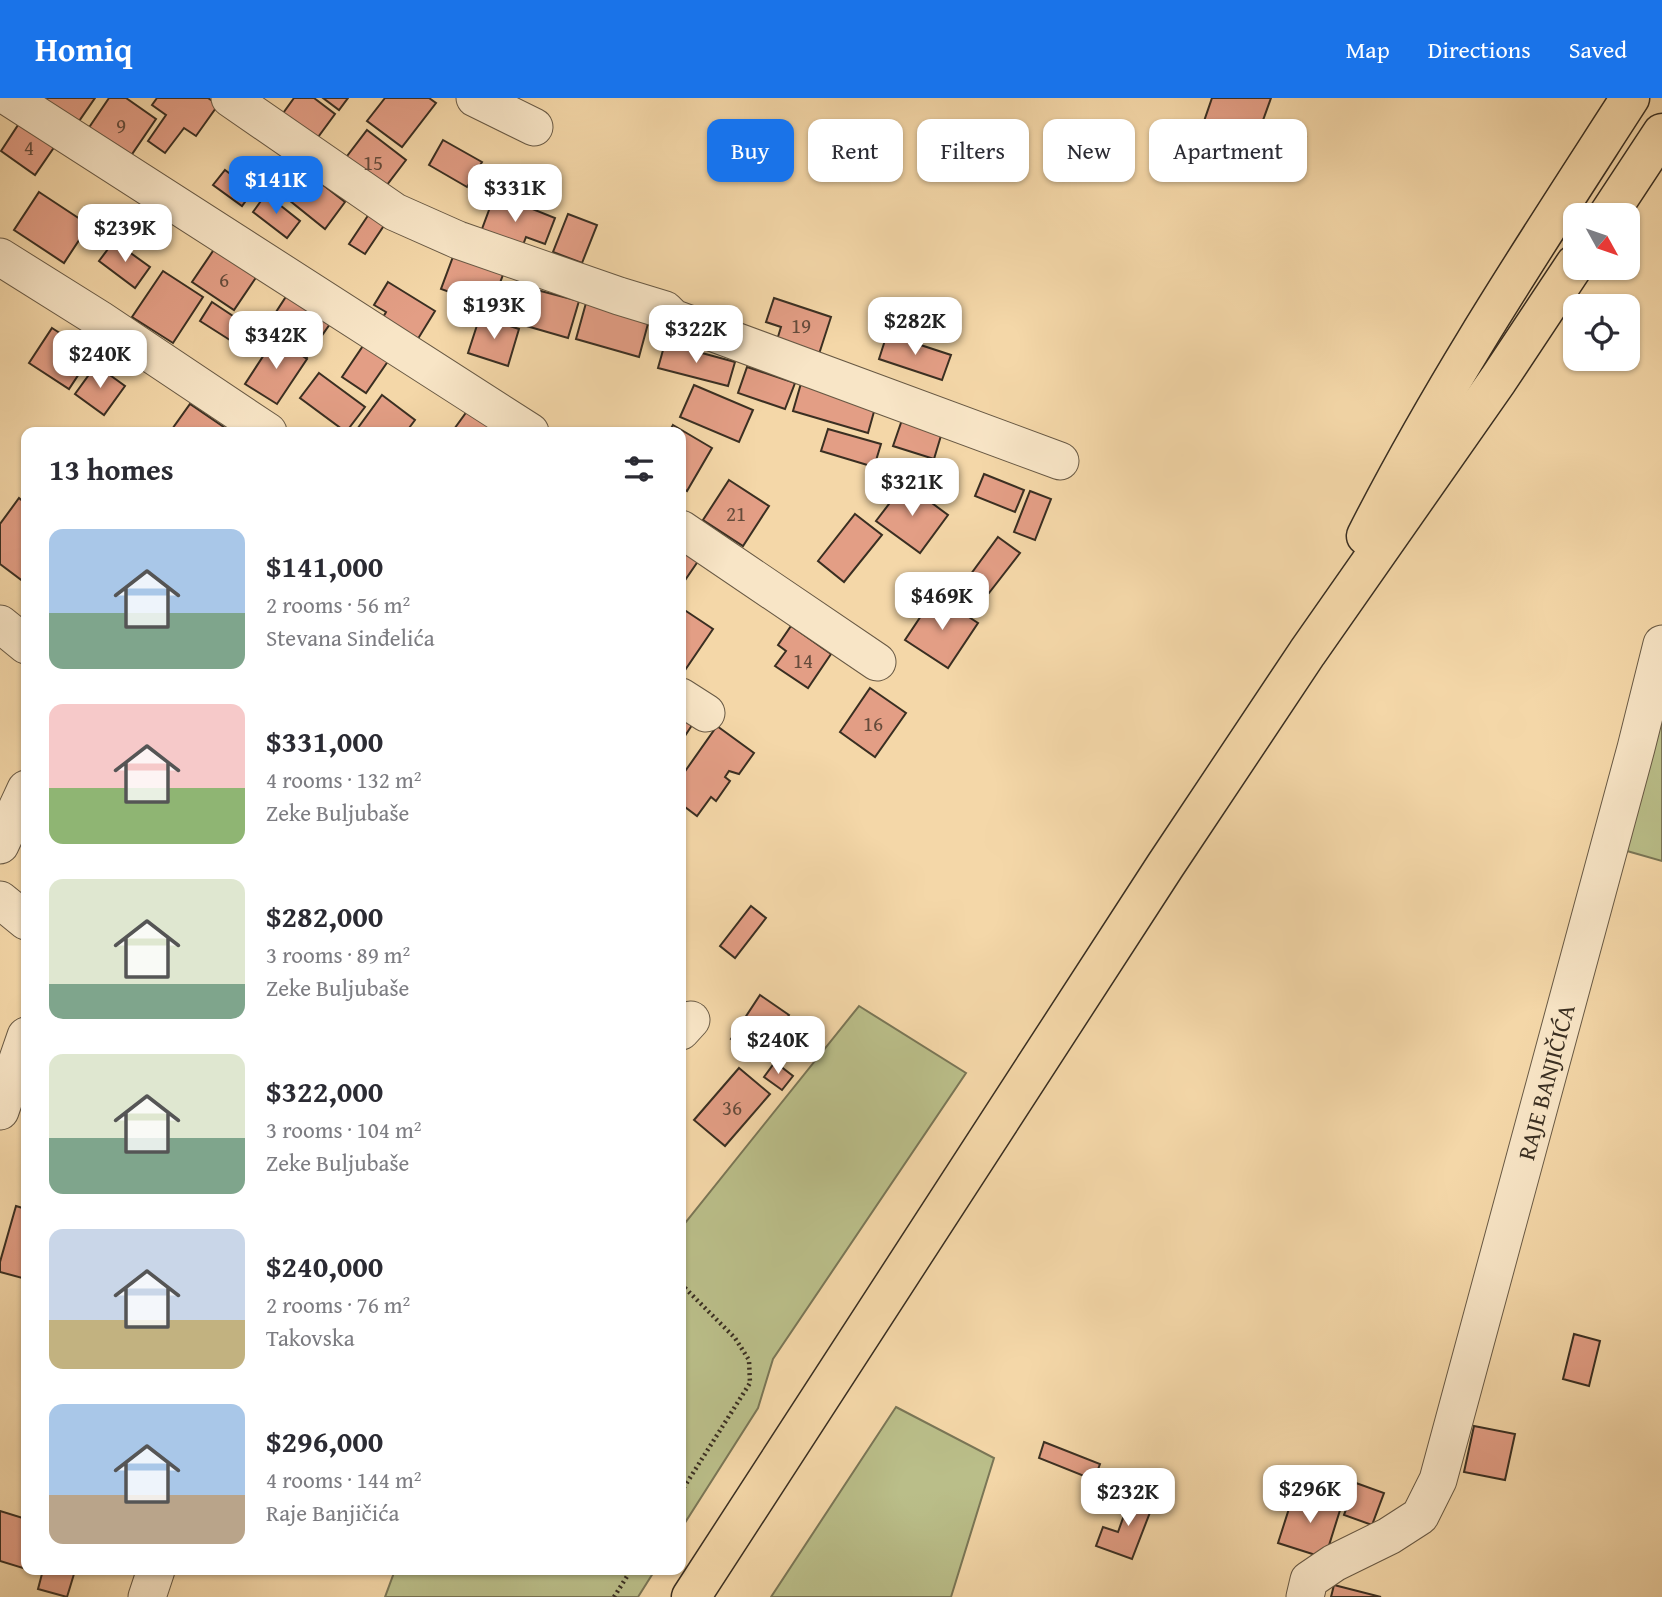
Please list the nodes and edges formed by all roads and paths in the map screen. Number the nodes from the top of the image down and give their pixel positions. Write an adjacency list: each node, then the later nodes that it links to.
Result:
1 (10, 98): 11 (street)
2 (230, 98): 12 (street)
3 (475, 98): 5 (street)
4 (1630, 98): 17 (main road)
5 (534, 127)
6 (1662, 133): 7 (main road)
7 (1616, 203)
8 (0, 257): 10 (street)
9 (1564, 280): 17 (main road)
10 (261, 427)
11 (522, 427)
12 (1060, 461)
13 (686, 532): 18 (street)
14 (0, 624): 15 (street)
15 (21, 641)
16 (1662, 644): 32 (street, RAJE BANJIČIĆA)
17 (1307, 653): 31 (main road)
18 (877, 662)
19 (21, 800): 20 (street)
20 (0, 845)
21 (0, 900): 22 (street)
22 (21, 917)
23 (21, 1050): 24 (street)
24 (0, 1111)
25 (686, 1289): 26 (path)
26 (686, 1484)
27 (154, 1575): 29 (street)
28 (628, 1575): 30 (path)
29 (147, 1597)
30 (614, 1597)
31 (691, 1597)
32 (1305, 1597)

